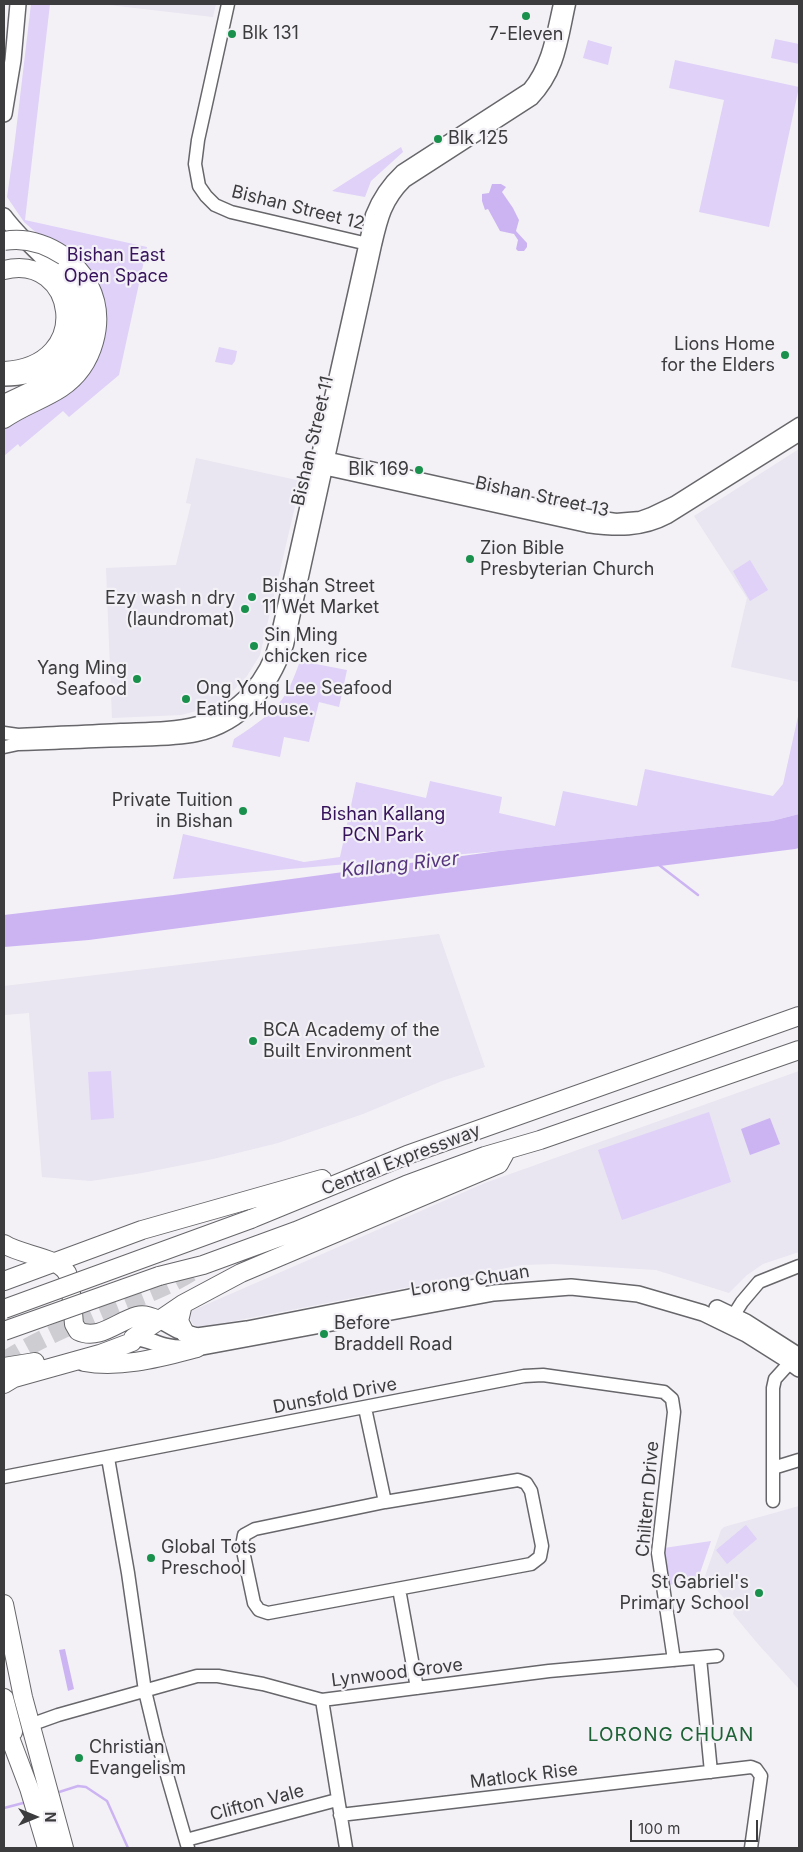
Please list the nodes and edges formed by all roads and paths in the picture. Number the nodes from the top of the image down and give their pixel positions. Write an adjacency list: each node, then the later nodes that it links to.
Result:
1 (18, 4): 5 (main road)
2 (228, 4): 8 (street, Bishan Street 12)
3 (560, 4): 8 (street, Bishan Street 11)
4 (569, 4): 8 (street, Bishan Street 11)
5 (4, 114)
6 (4, 216): 10 (main road)
7 (4, 241): 13 (highway, bridge)
8 (370, 244): 16 (street, Bishan Street 11)
9 (4, 270): 11 (highway)
10 (76, 295): 12 (main road); 13 (highway)
11 (4, 371)
12 (4, 378)
13 (5, 413)
14 (799, 424): 16 (street, Bishan Street 13)
15 (799, 435): 16 (street, Bishan Street 13)
16 (322, 462): 17 (street, Bishan Street 11); 18 (street, Bishan Street 11)
17 (4, 733)
18 (4, 747)
19 (799, 1016): 22 (highway, Central Expressway)
20 (799, 1050): 21 (highway, Central Expressway)
21 (507, 1151): 27 (highway); 31 (highway, Central Expressway, bridge)
22 (407, 1155): 24 (highway); 28 (highway, Central Expressway, bridge)
23 (4, 1244): 24 (highway)
24 (52, 1263): 26 (highway); 29 (highway)
25 (799, 1266): 30 (street)
26 (4, 1281)
27 (183, 1304): 29 (highway); 32 (highway)
28 (4, 1309)
29 (159, 1320): 32 (main road, Lorong Chuan); 33 (highway)
30 (731, 1320): 32 (main road, Lorong Chuan); 34 (main road, Lorong Chuan); 35 (main road, Lorong Chuan)
31 (4, 1331)
32 (185, 1333)
33 (133, 1338): 34 (main road, Lorong Chuan); 36 (highway); 37 (highway)
34 (198, 1348): 36 (highway)
35 (797, 1360): 43 (street)
36 (76, 1361): 38 (highway)
37 (4, 1367)
38 (4, 1384)
39 (672, 1399): 40 (street, Dunsfold Drive); 52 (street, Chiltern Drive)
40 (365, 1408): 41 (street, Dunsfold Drive); 46 (street)
41 (108, 1458): 44 (street, Dunsfold Drive); 54 (street)
42 (799, 1460): 43 (street)
43 (773, 1468): 45 (street)
44 (4, 1477)
45 (773, 1501)
46 (385, 1502): 47 (street); 47 (street)
47 (399, 1589): 53 (street)
48 (4, 1604): 58 (highway)
49 (4, 1651): 60 (highway)
50 (717, 1656): 51 (street, Lynwood Grove)
51 (700, 1658): 52 (street, Lynwood Grove); 59 (street)
52 (674, 1660): 53 (street, Lynwood Grove)
53 (417, 1688): 56 (street, Lynwood Grove)
54 (145, 1691): 56 (street, Lynwood Grove); 58 (street, Lynwood Grove); 63 (street)
55 (4, 1698): 60 (highway)
56 (322, 1700): 61 (street)
57 (4, 1722): 60 (highway)
58 (30, 1725): 60 (highway)
59 (712, 1772): 62 (street, Matlock Rise); 66 (street)
60 (41, 1796): 64 (highway)
61 (337, 1800): 62 (street); 63 (street, Clifton Vale)
62 (340, 1815): 65 (street)
63 (187, 1844)
64 (57, 1845)
65 (346, 1848)
66 (751, 1848)

